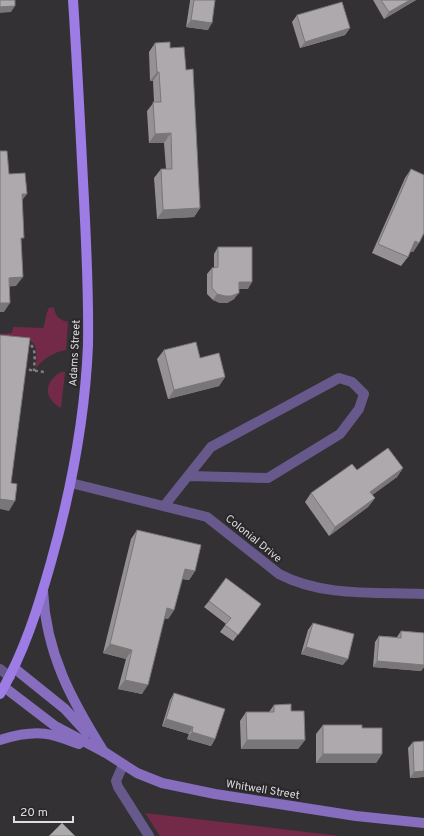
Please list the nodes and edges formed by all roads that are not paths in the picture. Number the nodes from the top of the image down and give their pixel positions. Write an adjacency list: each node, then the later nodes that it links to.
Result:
1 (73, 0): 3 (main road, Adams Street)
2 (189, 476): 2 (street); 4 (street)
3 (71, 483): 4 (street, Colonial Drive); 5 (main road, Adams Street)
4 (164, 506): 6 (street, Colonial Drive)
5 (43, 590): 8 (main road, Adams Street); 11 (street)
6 (424, 594)
7 (0, 669): 8 (street)
8 (12, 673): 9 (main road, Adams Street); 11 (street, Whitwell Street)
9 (2, 691): 11 (street, Whitwell Street)
10 (0, 740): 11 (street)
11 (106, 753): 12 (street, Whitwell Street)
12 (123, 765): 13 (street, Whitwell Street); 14 (street)
13 (424, 823)
14 (149, 836)

